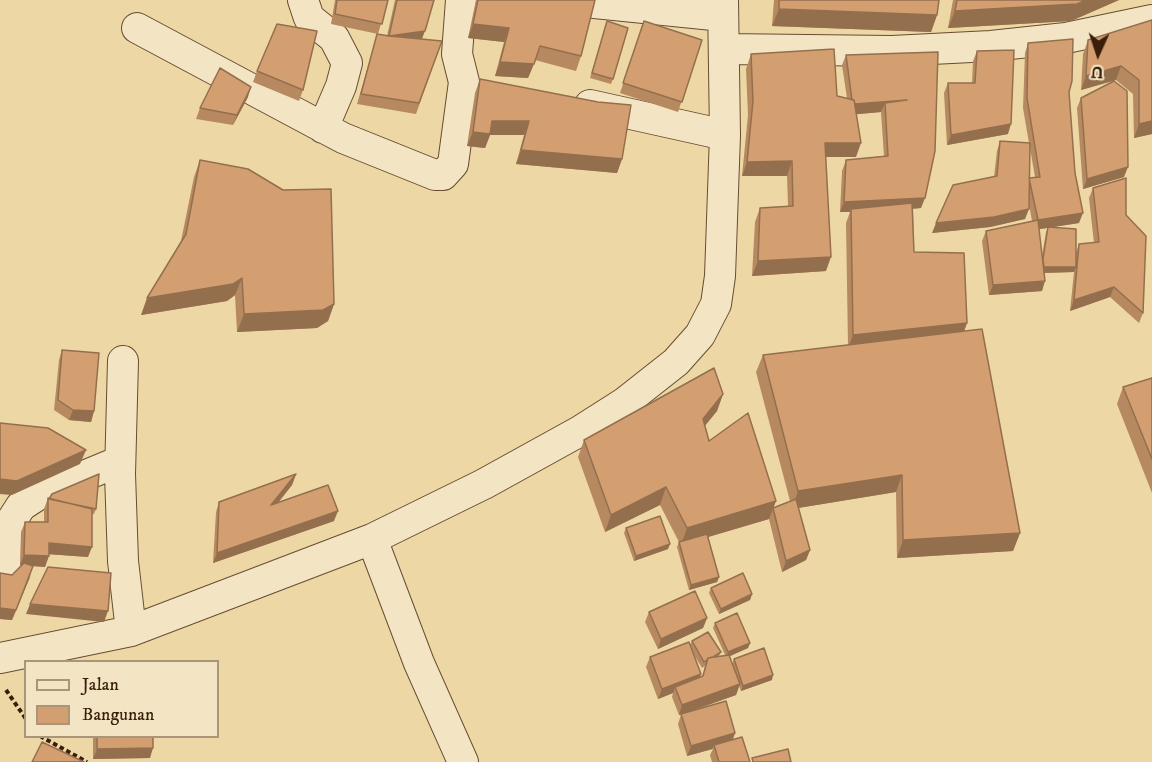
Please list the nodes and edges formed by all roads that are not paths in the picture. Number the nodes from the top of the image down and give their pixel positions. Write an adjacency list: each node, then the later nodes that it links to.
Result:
1 (303, 0): 9 (street)
2 (461, 0): 9 (street)
3 (565, 0): 4 (street)
4 (723, 8): 7 (street)
5 (1152, 20): 7 (street)
6 (137, 28): 9 (street)
7 (724, 49): 10 (street)
8 (563, 100): 10 (street)
9 (323, 128)
10 (725, 135): 13 (street)
11 (123, 361): 12 (street)
12 (120, 461): 14 (street); 15 (street)
13 (372, 539): 15 (street); 17 (street)
14 (0, 574)
15 (131, 631): 16 (street)
16 (0, 658)
17 (463, 762)

